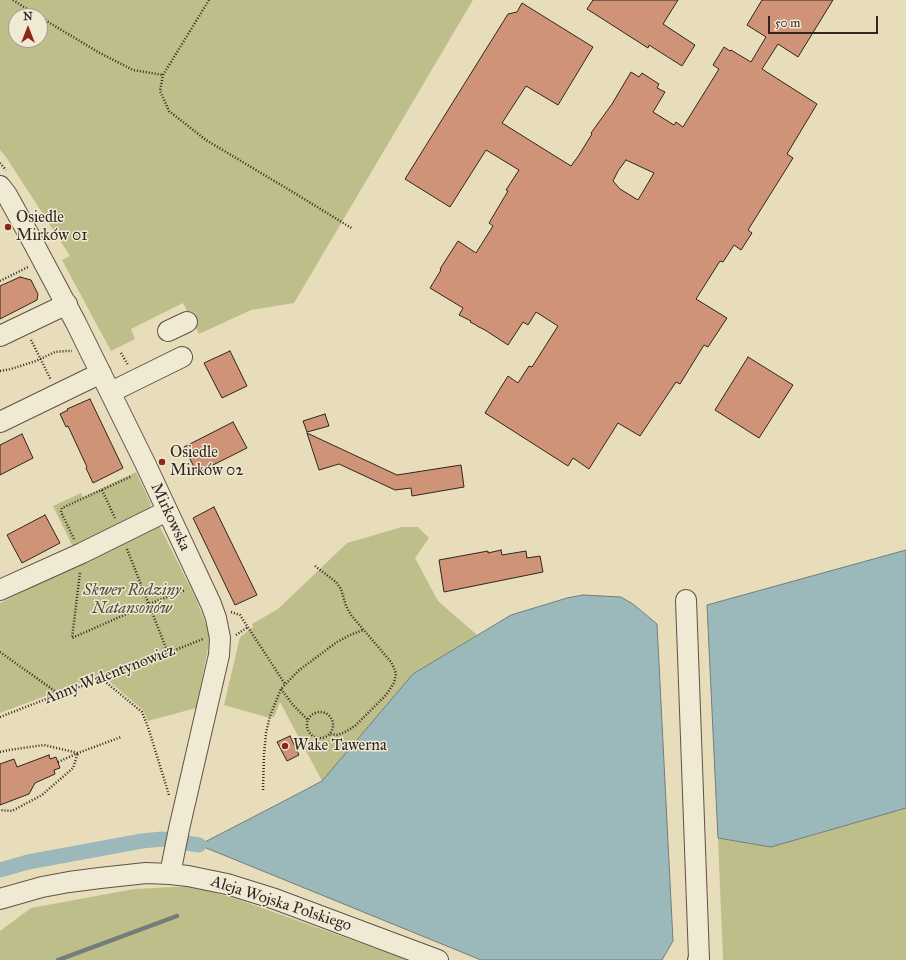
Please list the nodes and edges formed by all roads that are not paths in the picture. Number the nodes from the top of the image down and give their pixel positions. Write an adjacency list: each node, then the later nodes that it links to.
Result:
1 (0, 186): 2 (street, Mirkowska)
2 (66, 304): 5 (street); 7 (street, Mirkowska)
3 (187, 322): 4 (street)
4 (168, 331)
5 (0, 336)
6 (182, 356): 8 (street)
7 (101, 373): 8 (street, Mirkowska); 9 (street)
8 (111, 392): 10 (street, Mirkowska)
9 (0, 422)
10 (167, 511): 11 (street); 13 (street, Mirkowska)
11 (0, 590)
12 (686, 600): 16 (street)
13 (170, 874): 14 (street, Aleja Wojska Polskiego); 15 (street, Aleja Wojska Polskiego)
14 (0, 899)
15 (438, 960)
16 (698, 960)

